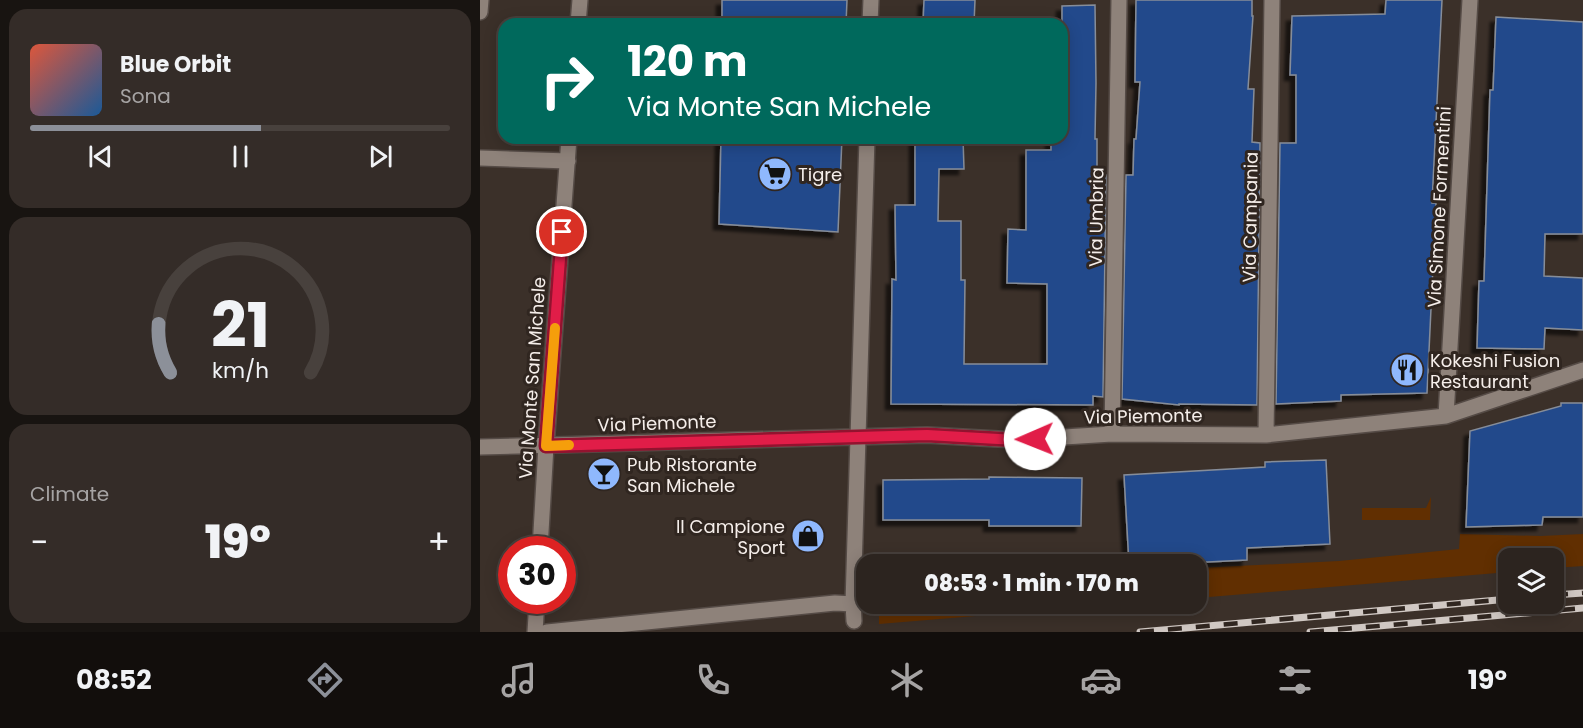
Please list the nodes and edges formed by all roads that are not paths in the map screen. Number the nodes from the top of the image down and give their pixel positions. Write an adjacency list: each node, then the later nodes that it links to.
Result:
1 (481, 0): 7 (street)
2 (580, 0): 8 (street)
3 (871, 0): 9 (street)
4 (1119, 0): 16 (street, Via Umbria)
5 (1272, 0): 17 (street, Via Campania)
6 (1470, 0): 15 (street, Via Simone Formentini)
7 (480, 12)
8 (578, 18)
9 (870, 18)
10 (569, 144): 13 (street, Via Monte San Michele)
11 (867, 144): 18 (street)
12 (480, 158): 13 (street)
13 (568, 161): 19 (street, Via Monte San Michele)
14 (1583, 370): 15 (street, Via Piemonte)
15 (1446, 416): 17 (street, Via Piemonte)
16 (1112, 434): 17 (street, Via Piemonte); 18 (street, Via Piemonte)
17 (1266, 435)
18 (857, 437): 19 (street, Via Piemonte); 22 (street)
19 (546, 446): 20 (street, Via Piemonte); 21 (street, Via Monte San Michele)
20 (480, 447)
21 (541, 536)
22 (853, 604): 24 (street); 26 (street)
23 (536, 614): 25 (street)
24 (854, 621)
25 (535, 632)
26 (548, 632)

